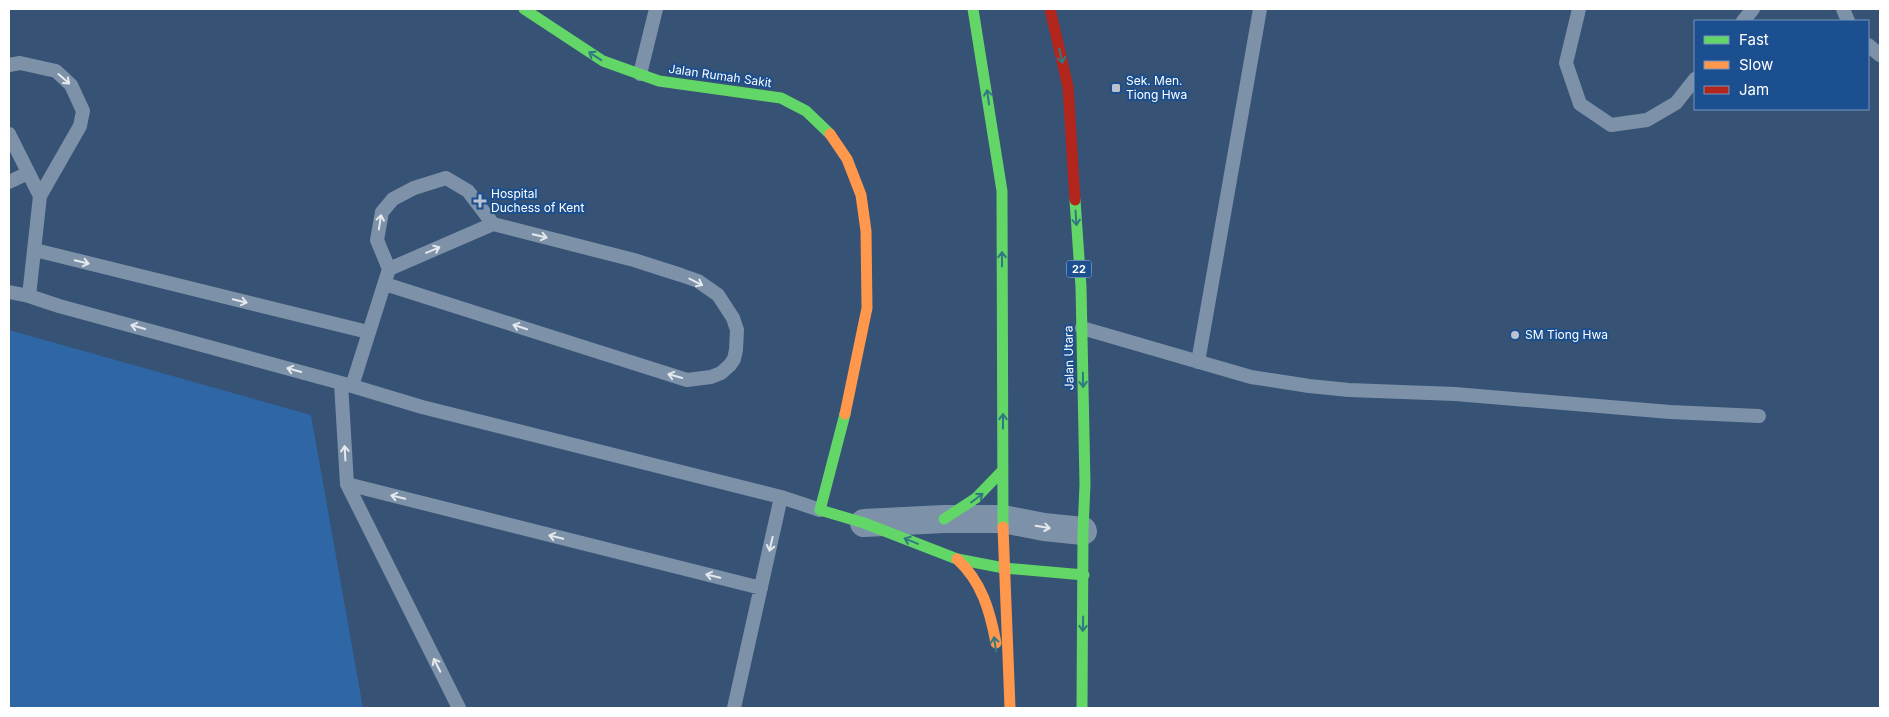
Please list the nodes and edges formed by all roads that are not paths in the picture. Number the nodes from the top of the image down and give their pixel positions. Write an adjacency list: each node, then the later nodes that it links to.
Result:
1 (524, 9): 12 (main road, Jalan Rumah Sakit, one-way to 1)
2 (656, 9): 12 (lane)
3 (973, 9): 29 (main road, one-way to 3)
4 (1050, 9): 24 (main road, Jalan Utara / 22, one-way to 24)
5 (1260, 9): 26 (lane)
6 (1580, 9): 13 (lane)
7 (1753, 9): 8 (lane)
8 (1744, 20)
9 (1869, 46): 10 (lane)
10 (1880, 55)
11 (9, 65): 17 (lane, one-way to 17)
12 (640, 74): 32 (main road, Jalan Rumah Sakit)
13 (1694, 80)
14 (9, 134): 15 (lane)
15 (28, 173): 16 (lane); 17 (lane)
16 (9, 182)
17 (40, 196): 19 (lane)
18 (493, 224): 20 (lane, one-way to 18); 20 (lane, one-way to 18); 21 (lane, one-way to 21)
19 (35, 250): 23 (lane); 25 (lane, one-way to 25)
20 (389, 269): 21 (lane)
21 (385, 284): 25 (lane)
22 (9, 292): 23 (lane)
23 (29, 296): 27 (lane, one-way to 23)
24 (1082, 328): 26 (lane); 36 (main road, Jalan Utara / 22, one-way to 36)
25 (368, 332): 27 (lane)
26 (1198, 362): 28 (lane)
27 (347, 384): 30 (lane, one-way to 27); 31 (lane)
28 (1760, 416)
29 (1003, 470): 33 (main road, one-way to 29); 34 (main road)
30 (347, 484): 40 (lane, one-way to 30); 42 (lane, one-way to 30)
31 (781, 496): 32 (lane); 40 (lane, one-way to 40)
32 (820, 510): 35 (main road)
33 (944, 518): 34 (street); 35 (street)
34 (1003, 519): 36 (street, one-way to 36); 38 (main road)
35 (864, 523): 37 (main road, one-way to 35)
36 (1083, 531): 39 (main road, Jalan Utara / 22)
37 (957, 560): 38 (main road); 41 (main road, one-way to 37)
38 (1004, 568): 39 (main road); 44 (main road)
39 (1084, 575): 45 (main road, Jalan Utara / 22, one-way to 45)
40 (761, 588): 43 (lane)
41 (996, 657)
42 (459, 708)
43 (734, 708)
44 (1010, 708)
45 (1082, 708)

